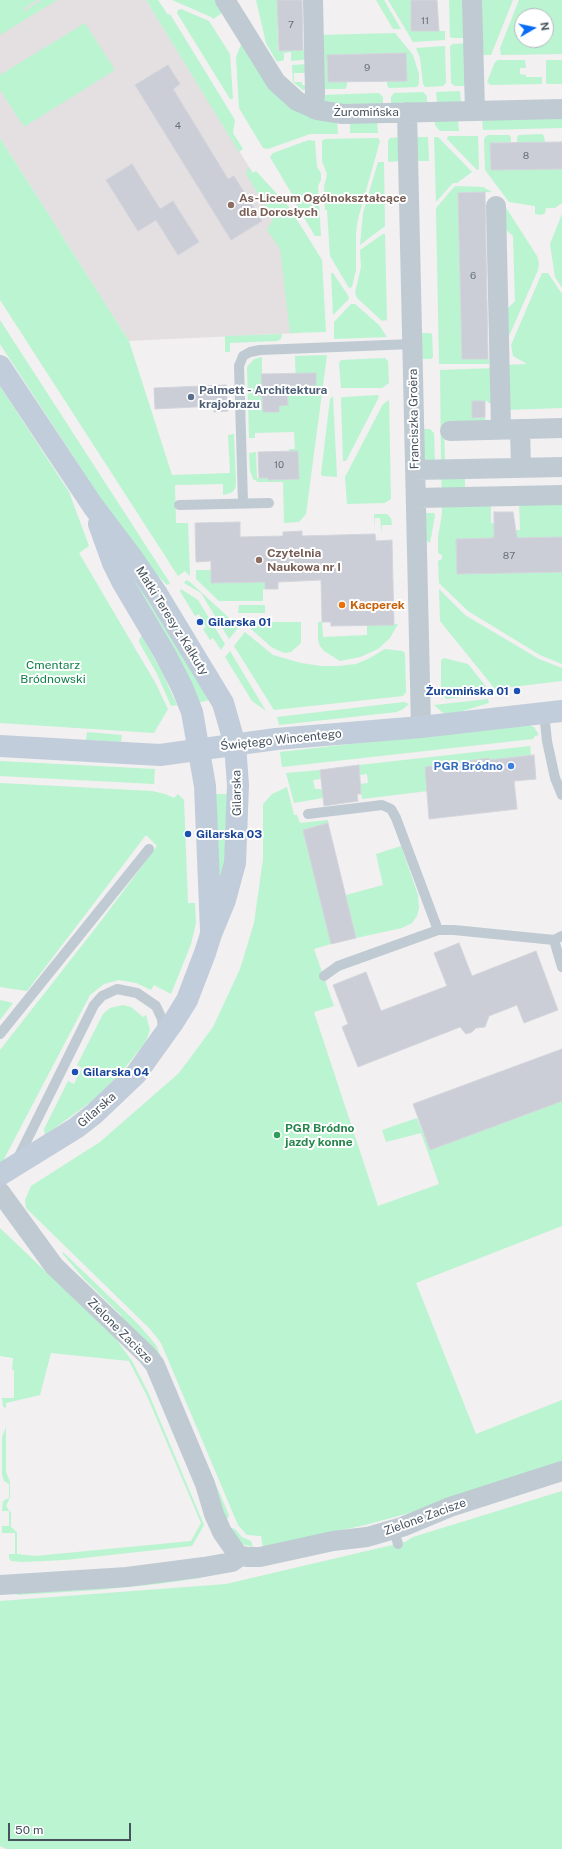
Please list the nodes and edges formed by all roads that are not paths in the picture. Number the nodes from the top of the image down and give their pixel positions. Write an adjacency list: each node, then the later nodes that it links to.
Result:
1 (225, 0): 4 (street, Żuromińska)
2 (313, 0): 4 (street)
3 (472, 0): 6 (street)
4 (314, 109): 7 (street, Żuromińska)
5 (562, 109): 6 (street, Żuromińska)
6 (475, 111): 7 (street, Żuromińska)
7 (408, 112): 9 (street, Franciszka Groëra)
8 (496, 206): 12 (street)
9 (413, 344): 16 (street, Franciszka Groëra); 19 (lane)
10 (0, 366): 22 (street, Matki Teresy z Kalkuty)
11 (562, 428): 12 (street)
12 (511, 429): 13 (street); 15 (street)
13 (450, 431)
14 (562, 467): 15 (street)
15 (521, 468): 16 (street)
16 (415, 470): 18 (street, Franciszka Groëra)
17 (562, 495): 18 (street)
18 (416, 498): 24 (street, Franciszka Groëra)
19 (243, 503): 20 (lane); 21 (lane)
20 (269, 503)
21 (180, 505)
22 (93, 506): 25 (street, Matki Teresy z Kalkuty); 27 (street, Matki Teresy z Kalkuty)
23 (553, 712): 24 (street, Świętego Wincentego); 28 (lane)
24 (421, 727): 25 (street, Świętego Wincentego)
25 (235, 744): 27 (street, Świętego Wincentego); 32 (street, Gilarska)
26 (0, 746): 27 (street, Świętego Wincentego)
27 (199, 750): 32 (street, Gilarska)
28 (562, 795)
29 (308, 814): 31 (lane)
30 (149, 850): 36 (lane)
31 (438, 930): 33 (lane); 35 (lane)
32 (211, 934): 37 (street, Gilarska)
33 (558, 938): 34 (lane)
34 (562, 967)
35 (324, 976)
36 (0, 1034)
37 (163, 1038): 38 (street, Gilarska); 38 (lane)
38 (6, 1171)
39 (0, 1192): 41 (street, Zielone Zacisze)
40 (562, 1471): 41 (street, Zielone Zacisze)
41 (238, 1555): 42 (street)
42 (0, 1585)

